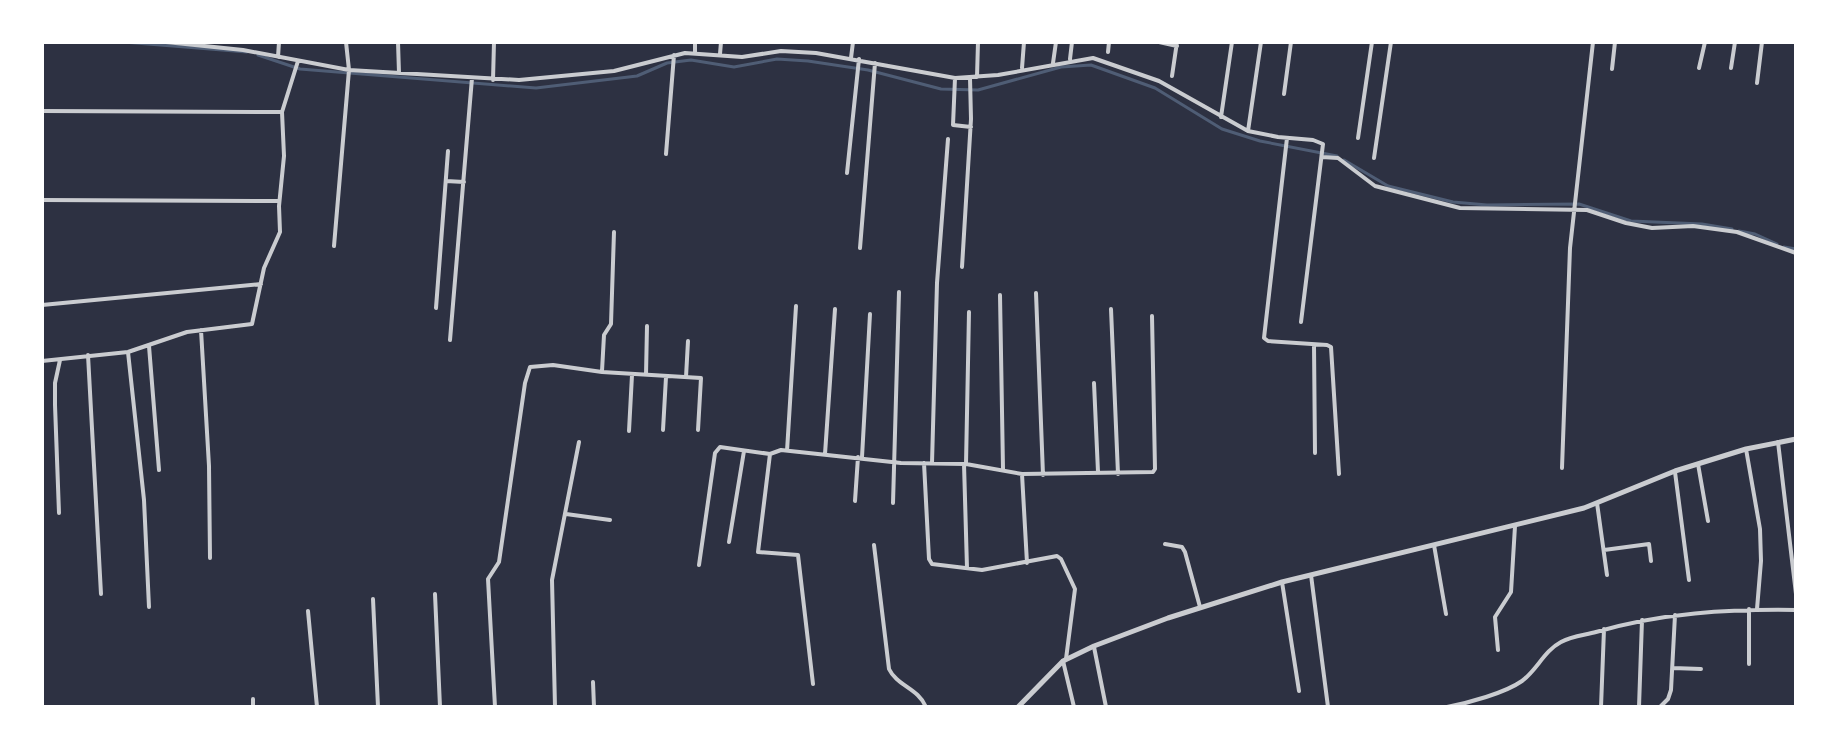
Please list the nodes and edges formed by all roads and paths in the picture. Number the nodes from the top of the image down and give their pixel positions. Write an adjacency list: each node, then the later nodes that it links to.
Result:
1 (166, 42): 30 (street)
2 (279, 42): 30 (street)
3 (346, 42): 41 (street)
4 (398, 42): 42 (street)
5 (494, 42): 45 (street)
6 (695, 42): 27 (street)
7 (721, 42): 28 (street)
8 (853, 42): 31 (street)
9 (978, 42): 44 (street)
10 (1024, 42): 37 (street)
11 (1056, 42): 34 (street)
12 (1072, 42): 32 (street)
13 (1109, 42): 26 (street)
14 (1159, 42): 25 (street)
15 (1232, 42): 53 (street)
16 (1261, 42): 55 (street)
17 (1291, 42): 50 (street)
18 (1372, 42): 56 (street)
19 (1391, 42): 62 (street)
20 (1593, 42): 68 (street)
21 (1615, 42): 40 (street)
22 (1705, 42): 38 (street)
23 (1735, 42): 39 (street)
24 (1762, 42): 49 (street)
25 (1177, 44): 43 (street)
26 (1108, 52)
27 (695, 53): 28 (street); 29 (street)
28 (720, 54): 31 (street)
29 (674, 56): 45 (street); 60 (street)
30 (278, 57): 33 (street)
31 (851, 58): 35 (street)
32 (1070, 60): 34 (street); 53 (street)
33 (297, 63): 41 (street); 52 (street)
34 (1053, 63): 37 (street)
35 (858, 64): 36 (street); 63 (street)
36 (874, 65): 46 (street); 71 (street)
37 (1022, 68): 44 (street)
38 (1699, 68)
39 (1731, 68)
40 (1612, 69)
41 (349, 72): 42 (street); 70 (street)
42 (399, 73): 48 (street)
43 (1172, 76)
44 (977, 77): 47 (street)
45 (493, 80): 48 (street)
46 (955, 80): 47 (street); 54 (street)
47 (970, 80): 54 (street)
48 (472, 81): 65 (street)
49 (1757, 83)
50 (1284, 94)
51 (42, 111): 52 (street)
52 (282, 112): 67 (street)
53 (1221, 117): 55 (street)
54 (971, 127): 73 (street)
55 (1248, 131): 58 (street)
56 (1358, 138)
57 (948, 139): 118 (street)
58 (1286, 143): 61 (street); 91 (street)
59 (448, 151): 64 (street)
60 (666, 154)
61 (1322, 156): 68 (street); 86 (street)
62 (1374, 158)
63 (847, 173)
64 (446, 181): 65 (street); 80 (street)
65 (464, 182): 89 (street)
66 (42, 200): 67 (street)
67 (279, 201): 74 (street)
68 (1575, 205): 72 (street); 121 (street)
69 (614, 232): 97 (street)
70 (334, 246)
71 (860, 248)
72 (1796, 253)
73 (962, 267)
74 (261, 284): 78 (street); 88 (street)
75 (899, 292): 116 (street)
76 (1036, 293): 129 (street)
77 (1000, 295): 122 (street)
78 (42, 305)
79 (796, 306): 111 (street)
80 (436, 308)
81 (835, 309): 114 (street)
82 (1111, 309): 127 (street)
83 (969, 312): 119 (street)
84 (870, 314): 115 (street)
85 (1152, 316): 127 (street)
86 (1301, 322)
87 (647, 326): 99 (street)
88 (201, 330): 92 (street); 143 (street)
89 (450, 340)
90 (688, 341): 101 (street)
91 (1314, 345): 112 (street); 128 (street)
92 (149, 346): 93 (street); 123 (street)
93 (128, 352): 94 (street); 156 (street)
94 (88, 355): 95 (street); 152 (street)
95 (60, 360): 96 (street); 133 (street)
96 (42, 361)
97 (602, 372): 98 (street); 181 (street)
98 (632, 375): 99 (street); 105 (street)
99 (646, 375): 100 (street)
100 (666, 377): 101 (street); 103 (street)
101 (686, 377): 104 (street)
102 (1094, 383): 125 (street)
103 (663, 430)
104 (698, 430)
105 (629, 431)
106 (1796, 439): 108 (street)
107 (579, 442): 134 (street)
108 (1778, 442): 109 (street); 154 (street)
109 (1746, 449): 120 (street); 158 (street)
110 (744, 451): 113 (street); 138 (street); 146 (street)
111 (787, 451): 113 (street); 114 (street)
112 (1315, 453)
113 (770, 454): 173 (street)
114 (825, 454): 115 (street)
115 (860, 457): 116 (street); 130 (street)
116 (895, 462): 117 (street); 131 (street)
117 (924, 463): 118 (street); 147 (street)
118 (932, 463): 119 (street)
119 (965, 464): 122 (street); 147 (street)
120 (1698, 464): 124 (street); 136 (street)
121 (1562, 468)
122 (1003, 469): 126 (street)
123 (159, 470)
124 (1675, 471): 132 (street); 150 (street)
125 (1098, 472): 127 (street); 129 (street)
126 (1022, 474): 129 (street); 145 (street)
127 (1118, 474)
128 (1339, 474)
129 (1043, 475)
130 (855, 501)
131 (893, 503)
132 (1597, 503): 137 (street); 142 (street)
133 (59, 513)
134 (566, 514): 135 (street); 182 (street)
135 (610, 520)
136 (1708, 521)
137 (1515, 526): 141 (street); 167 (street)
138 (729, 542)
139 (1165, 544): 157 (street)
140 (874, 545): 184 (street)
141 (1434, 545): 148 (street); 162 (street)
142 (1604, 550): 144 (street); 149 (street)
143 (210, 558)
144 (1651, 561)
145 (1027, 563): 147 (street); 168 (street)
146 (699, 565)
147 (967, 568)
148 (1311, 575): 151 (street); 176 (street)
149 (1607, 575)
150 (1689, 580)
151 (1282, 582): 157 (street); 174 (street)
152 (101, 594)
153 (435, 594): 180 (street)
154 (1796, 594)
155 (373, 599): 179 (street)
156 (149, 607)
157 (1200, 607): 166 (street)
158 (1757, 608): 159 (street); 160 (street)
159 (1749, 609): 163 (street); 169 (street)
160 (1796, 610)
161 (308, 611): 178 (street)
162 (1446, 614)
163 (1675, 615): 164 (street); 170 (street)
164 (1642, 620): 165 (street); 194 (street)
165 (1604, 629): 192 (street); 193 (street)
166 (1094, 646): 168 (street); 187 (street)
167 (1498, 650)
168 (1065, 660): 185 (street); 186 (street)
169 (1749, 664)
170 (1673, 668): 171 (street); 195 (street)
171 (1701, 669)
172 (593, 682): 183 (street)
173 (813, 684)
174 (1299, 691)
175 (253, 699): 177 (street)
176 (1328, 704)
177 (253, 707)
178 (317, 707)
179 (378, 707)
180 (440, 707)
181 (495, 707)
182 (555, 707)
183 (594, 707)
184 (926, 707)
185 (1018, 707)
186 (1074, 707)
187 (1106, 707)
188 (1140, 707): 189 (street)
189 (1148, 707)
190 (1402, 707): 191 (street)
191 (1412, 707)
192 (1447, 707)
193 (1601, 707)
194 (1639, 707)
195 (1660, 707)

